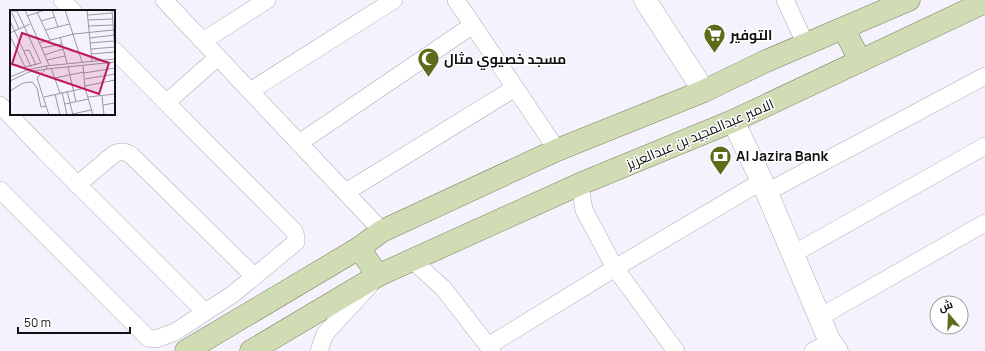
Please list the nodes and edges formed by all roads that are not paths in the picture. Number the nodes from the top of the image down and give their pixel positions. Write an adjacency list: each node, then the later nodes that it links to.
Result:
1 (62, 0): 10 (street)
2 (164, 0): 13 (street)
3 (267, 0): 13 (street)
4 (394, 0): 20 (street)
5 (456, 0): 11 (street)
6 (644, 0): 21 (street)
7 (786, 0): 14 (street)
8 (909, 0): 12 (main road)
9 (985, 2): 17 (main road, الامير عبدالمجيد بن عبدالعزيز)
10 (72, 10)
11 (473, 25): 19 (street); 25 (street)
12 (844, 28): 14 (main road); 17 (main road)
13 (203, 41): 16 (street)
14 (806, 45): 21 (main road)
15 (115, 51): 22 (street)
16 (218, 57): 20 (street); 22 (street)
17 (860, 61): 24 (main road, الامير عبدالمجيد بن عبدالعزيز)
18 (985, 76): 30 (street)
19 (515, 88): 27 (street); 32 (street)
20 (250, 91): 25 (street)
21 (704, 91): 27 (main road)
22 (167, 102): 40 (street)
23 (0, 105): 29 (street)
24 (733, 121): 28 (main road, الامير عبدالمجيد بن عبدالعزيز); 30 (street)
25 (299, 143): 32 (street)
26 (985, 146): 36 (street)
27 (557, 150): 34 (main road)
28 (580, 184): 37 (main road, الامير عبدالمجيد بن عبدالعزيز); 38 (street)
29 (77, 185): 40 (street); 41 (street)
30 (764, 187): 36 (street); 38 (street)
31 (0, 190): 41 (street)
32 (346, 192): 34 (street)
33 (985, 223): 42 (street)
34 (382, 231): 35 (main road)
35 (359, 248): 39 (main road); 45 (main road)
36 (793, 254): 42 (street)
37 (412, 260): 39 (main road, الامير عبدالمجيد بن عبدالعزيز); 43 (street)
38 (615, 268): 43 (street); 48 (street)
39 (379, 275): 46 (main road, الامير عبدالمجيد بن عبدالعزيز); 47 (street)
40 (254, 276): 41 (street)
41 (205, 312)
42 (820, 317): 44 (street)
43 (490, 348)
44 (827, 348)
45 (186, 351)
46 (251, 351)
47 (319, 351)
48 (676, 351)

